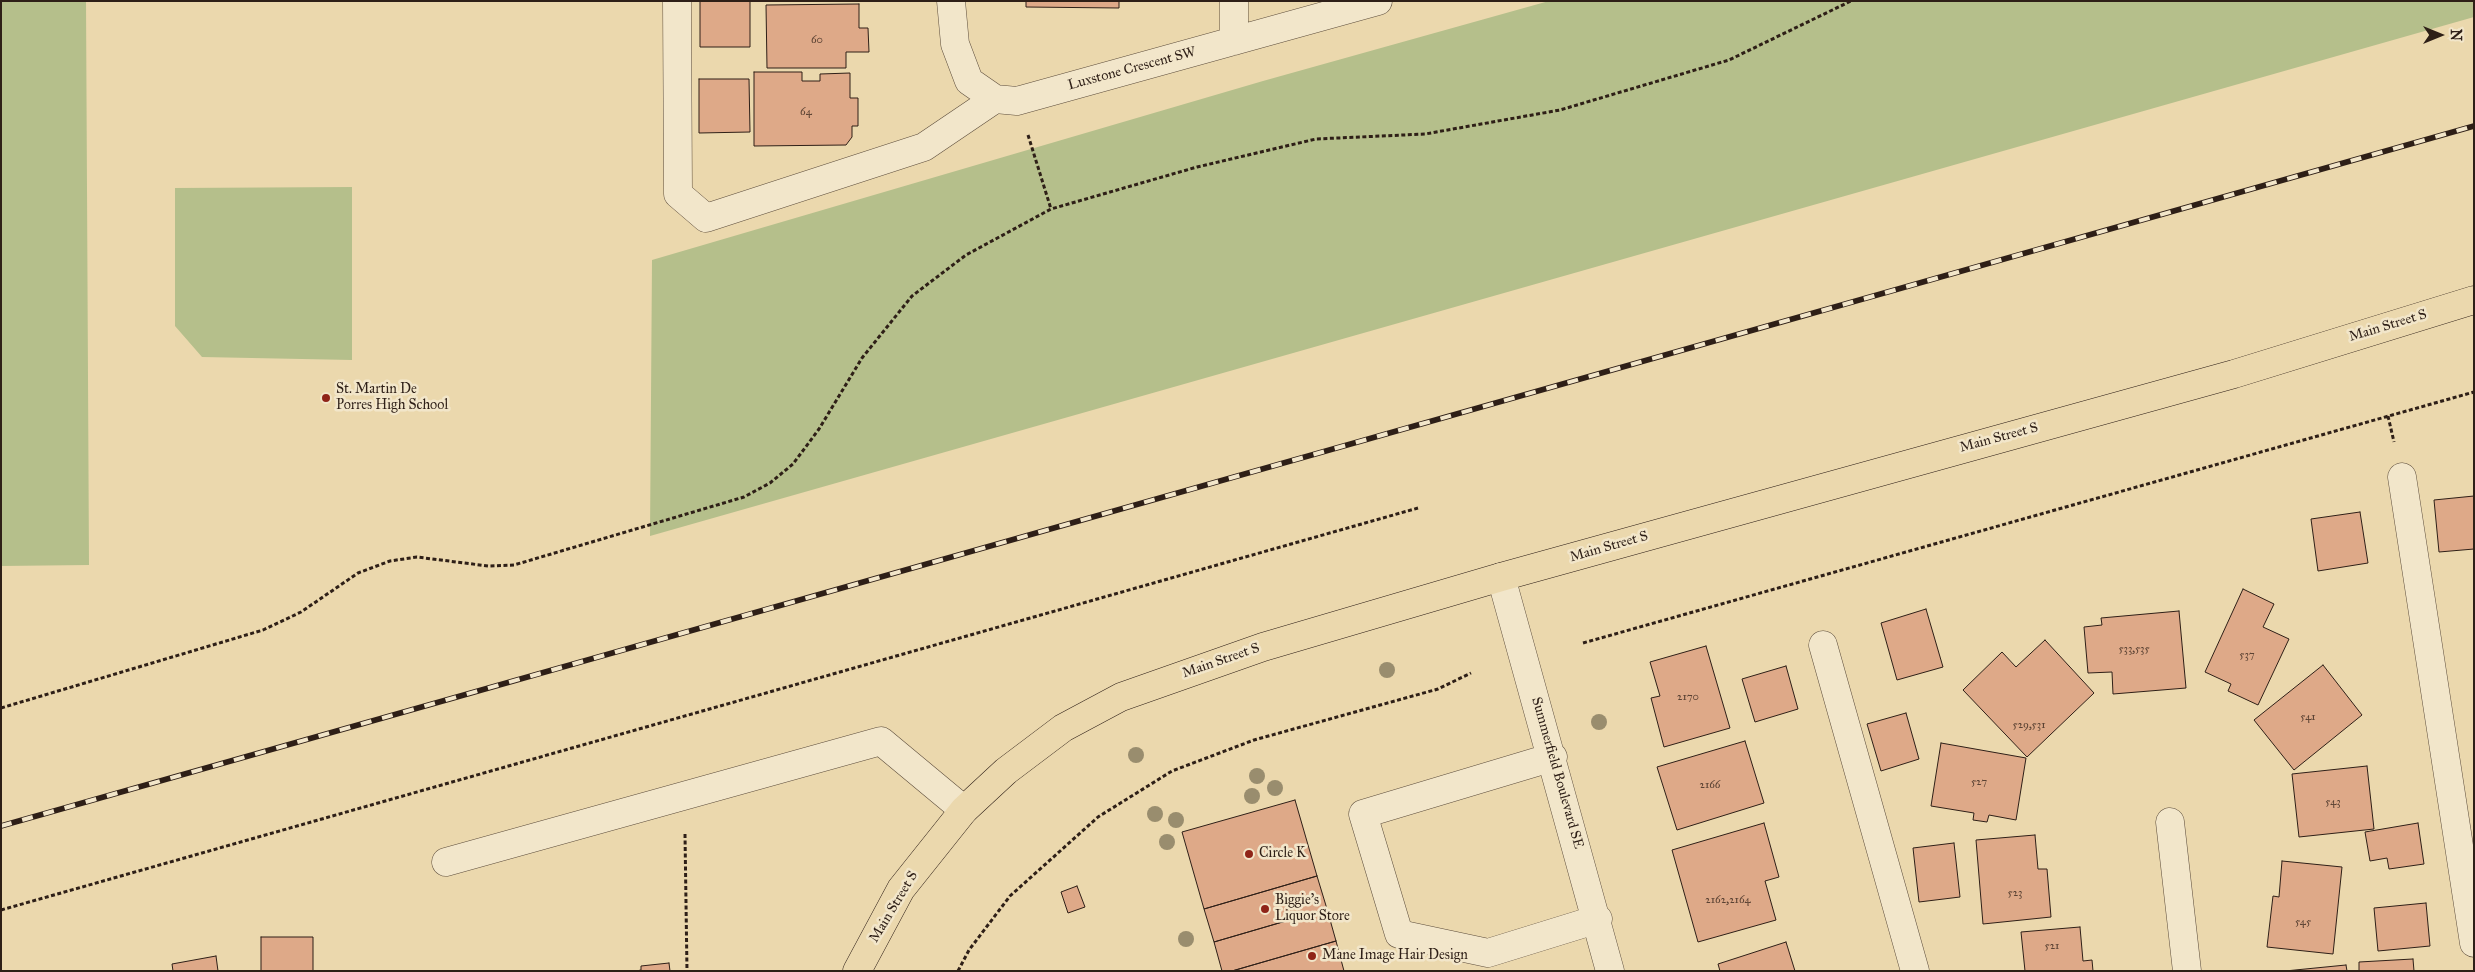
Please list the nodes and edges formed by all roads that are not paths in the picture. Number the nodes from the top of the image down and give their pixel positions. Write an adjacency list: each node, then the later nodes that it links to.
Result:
1 (677, 1): 6 (street, Luxstone Crescent SW)
2 (951, 1): 6 (street)
3 (1234, 1): 5 (street)
4 (1378, 1): 5 (street, Luxstone Crescent SW)
5 (1234, 41): 6 (street, Luxstone Crescent SW)
6 (1006, 100)
7 (2474, 300): 9 (main road, Main Street S)
8 (2402, 477): 16 (street)
9 (1501, 577): 11 (street, Summerfield Boulevard SE); 12 (main road, Main Street S)
10 (1823, 645): 20 (street)
11 (1553, 757): 15 (street, Summerfield Boulevard SE); 17 (street)
12 (964, 810): 14 (street); 18 (main road, Main Street S)
13 (2170, 822): 21 (street)
14 (446, 862)
15 (1598, 919): 17 (street); 19 (street, Summerfield Boulevard SE)
16 (2474, 942)
17 (1488, 962)
18 (857, 971)
19 (1610, 971)
20 (1915, 971)
21 (2187, 971)

